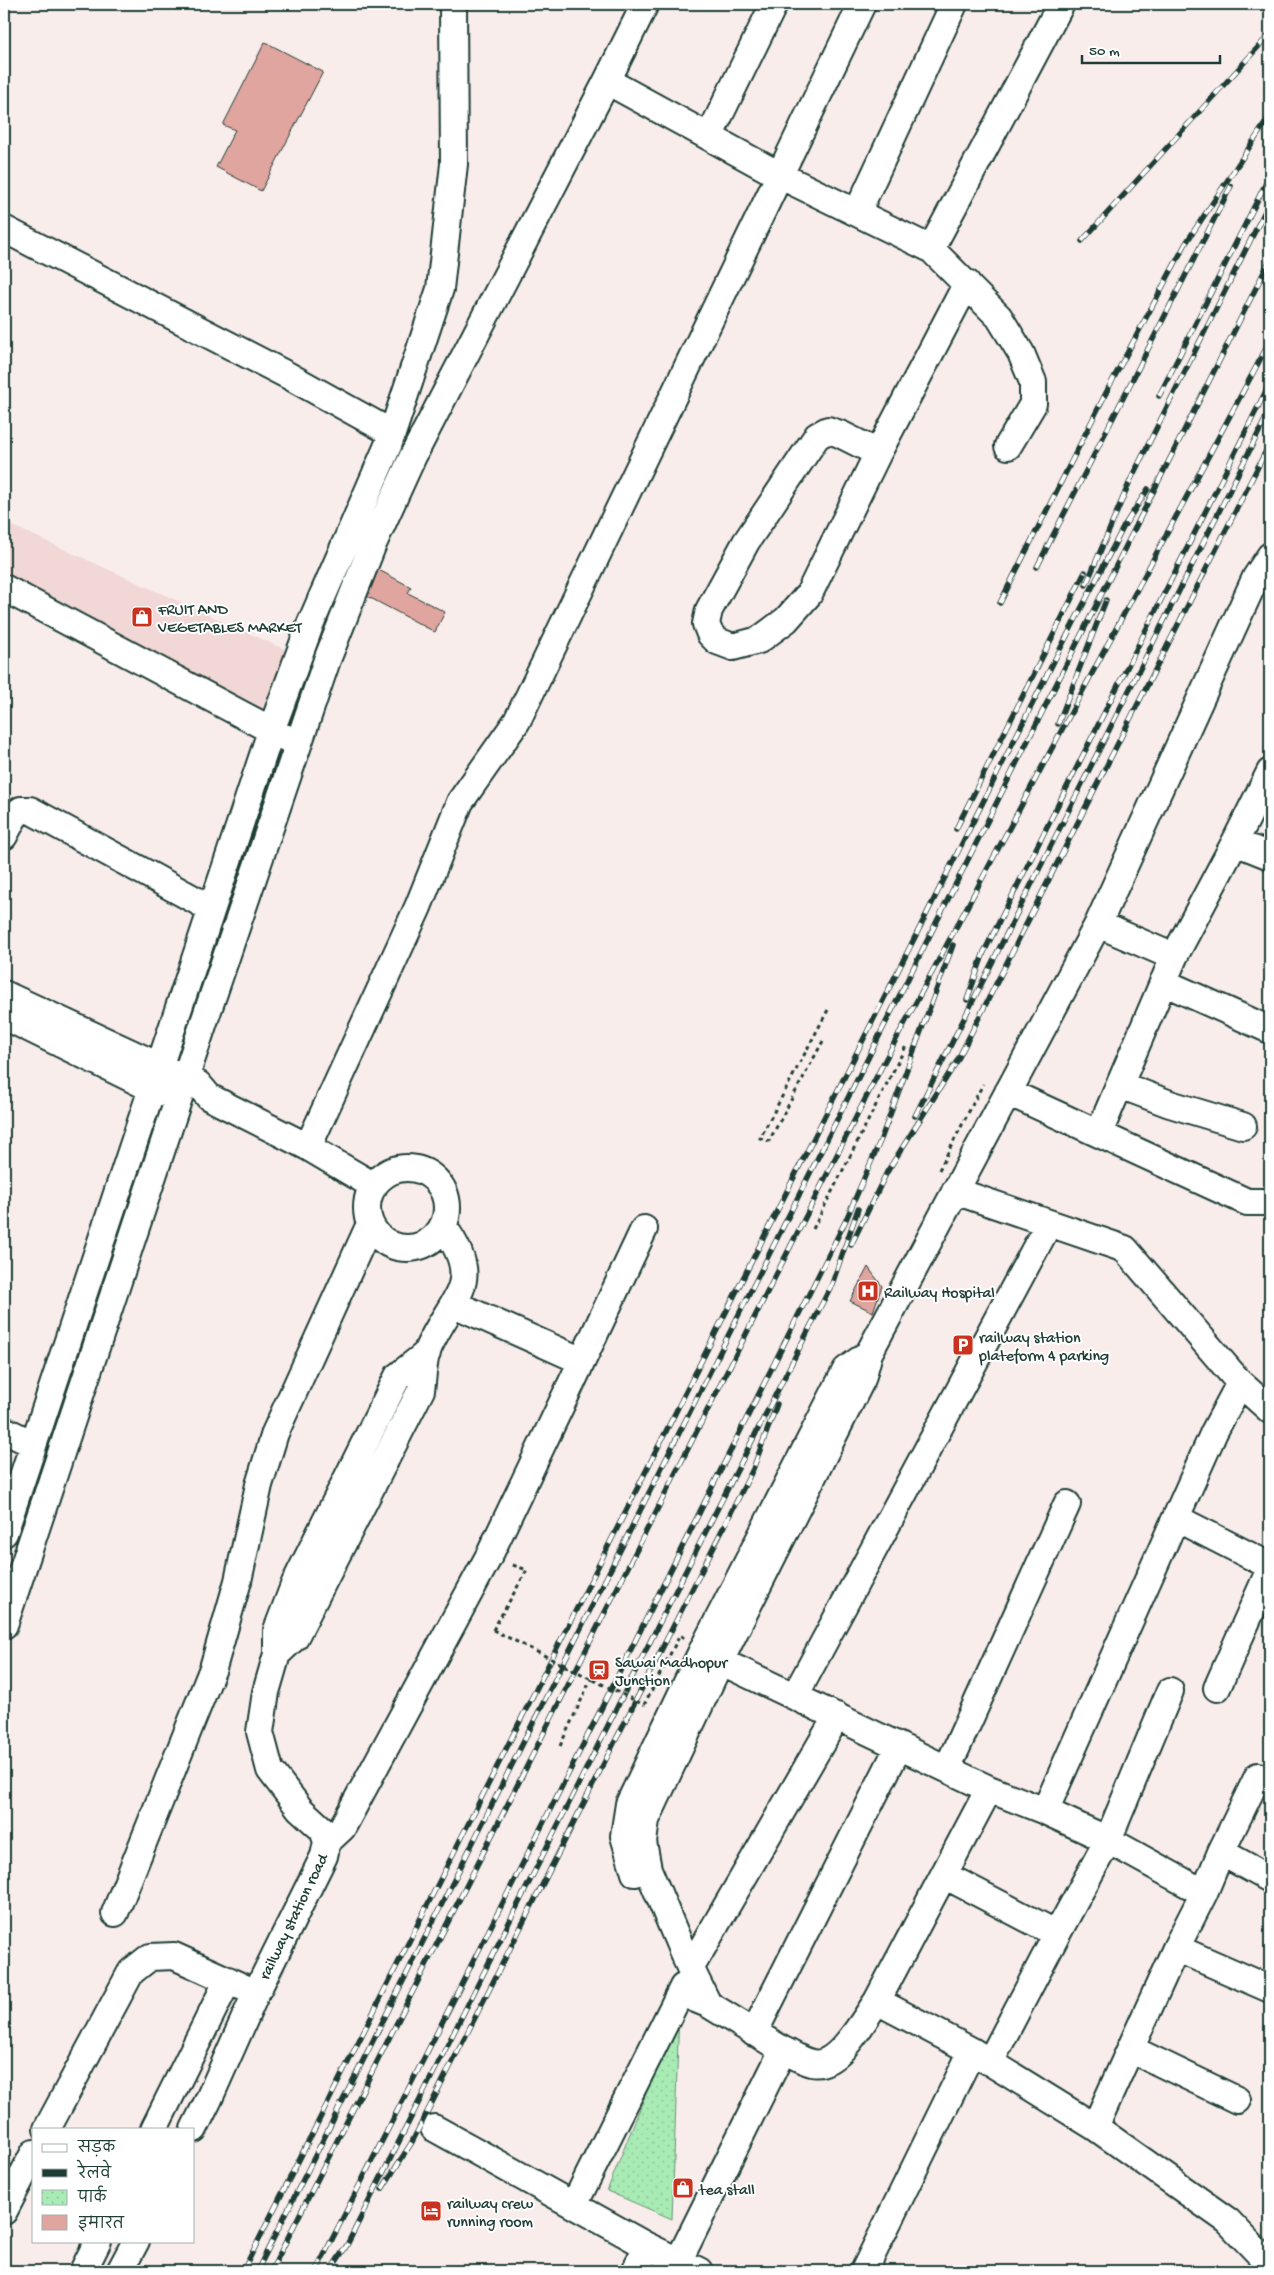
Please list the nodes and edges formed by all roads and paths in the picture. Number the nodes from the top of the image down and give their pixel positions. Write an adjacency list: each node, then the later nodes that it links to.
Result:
1 (453, 4): 14 (street)
2 (645, 4): 7 (street)
3 (774, 4): 8 (street)
4 (862, 4): 9 (street)
5 (954, 4): 10 (street)
6 (1061, 4): 12 (street)
7 (607, 81): 8 (street); 17 (street)
8 (709, 137): 9 (street)
9 (779, 175): 10 (street); 42 (street)
10 (857, 213): 12 (street)
11 (4, 229): 14 (street)
12 (931, 249): 13 (street)
13 (967, 283): 15 (street); 16 (street)
14 (390, 438): 17 (street); 20 (street)
15 (1008, 446)
16 (878, 453): 16 (street)
17 (413, 456): 21 (street)
18 (1270, 556): 27 (street)
19 (4, 588): 20 (street)
20 (271, 731): 21 (street); 26 (street)
21 (298, 743): 38 (street)
22 (1270, 772): 24 (street)
23 (4, 836): 26 (street)
24 (1235, 842): 25 (street); 28 (street)
25 (1270, 856)
26 (210, 908): 36 (street)
27 (1098, 924): 28 (street); 39 (street)
28 (1174, 957): 29 (street)
29 (1163, 982): 33 (street); 37 (street)
30 (4, 994): 36 (street)
31 (829, 1008): 34 (path)
32 (4, 1016): 36 (street)
33 (1270, 1030)
34 (823, 1041)
35 (906, 1046): 50 (path)
36 (156, 1078): 38 (street); 57 (street)
37 (1120, 1084): 40 (street); 41 (street)
38 (182, 1088): 42 (street); 63 (street)
39 (1008, 1092): 41 (street); 44 (street)
40 (1243, 1126)
41 (1099, 1134): 45 (street)
42 (308, 1147): 43 (street)
43 (374, 1186): 47 (street); 48 (street)
44 (956, 1191): 46 (street); 52 (street)
45 (1270, 1202)
46 (1049, 1223): 54 (street); 69 (street)
47 (370, 1224): 48 (street); 83 (street)
48 (443, 1226): 51 (street, railway station road)
49 (644, 1229): 53 (street)
50 (813, 1230)
51 (454, 1304): 53 (street); 78 (street, railway station road)
52 (869, 1353): 65 (street); 86 (street)
53 (582, 1361): 78 (street)
54 (1240, 1383): 55 (street); 59 (street)
55 (1270, 1410)
56 (4, 1430): 57 (street)
57 (33, 1444): 60 (street)
58 (1067, 1504): 73 (street)
59 (1176, 1518): 61 (street); 76 (street)
60 (4, 1533)
61 (1270, 1568): 67 (street)
62 (527, 1570): 66 (path, bridge)
63 (4, 1625)
64 (680, 1635): 66 (path, bridge)
65 (720, 1661): 69 (street); 86 (street)
66 (591, 1679): 71 (path)
67 (1218, 1688)
68 (1170, 1691): 77 (street)
69 (795, 1696): 70 (street)
70 (836, 1716): 72 (street); 86 (street)
71 (560, 1746)
72 (899, 1746): 73 (street); 91 (street)
73 (947, 1769): 75 (street)
74 (1258, 1776): 79 (street)
75 (989, 1789): 76 (street); 80 (street)
76 (1045, 1811): 77 (street)
77 (1108, 1840): 82 (street); 84 (street)
78 (327, 1842): 89 (street, railway station road)
79 (1221, 1852): 81 (street); 82 (street)
80 (944, 1875): 84 (street); 90 (street)
81 (1270, 1879)
82 (1204, 1893): 85 (street)
83 (114, 1913)
84 (1057, 1934): 94 (street)
85 (1176, 1948): 88 (street); 92 (street)
86 (687, 1978): 91 (street); 102 (street)
87 (228, 1980): 89 (street); 96 (street); 97 (street)
88 (1269, 1984)
89 (256, 1993): 98 (street, railway station road)
90 (877, 2001): 93 (street); 94 (street)
91 (754, 2033): 93 (street)
92 (1131, 2049): 95 (street); 100 (street)
93 (783, 2050): 108 (street)
94 (981, 2056): 100 (street); 112 (street)
95 (1237, 2100)
96 (47, 2128)
97 (154, 2128)
98 (194, 2128)
99 (434, 2128): 102 (street)
100 (1095, 2128): 107 (street)
101 (32, 2157): 103 (street)
102 (574, 2205): 106 (street)
103 (4, 2211)
104 (98, 2242): 109 (street)
105 (135, 2242): 110 (street)
106 (647, 2246): 108 (street); 111 (street)
107 (1270, 2265)
108 (688, 2267)
109 (83, 2271)
110 (120, 2271)
111 (635, 2271)
112 (864, 2271)

